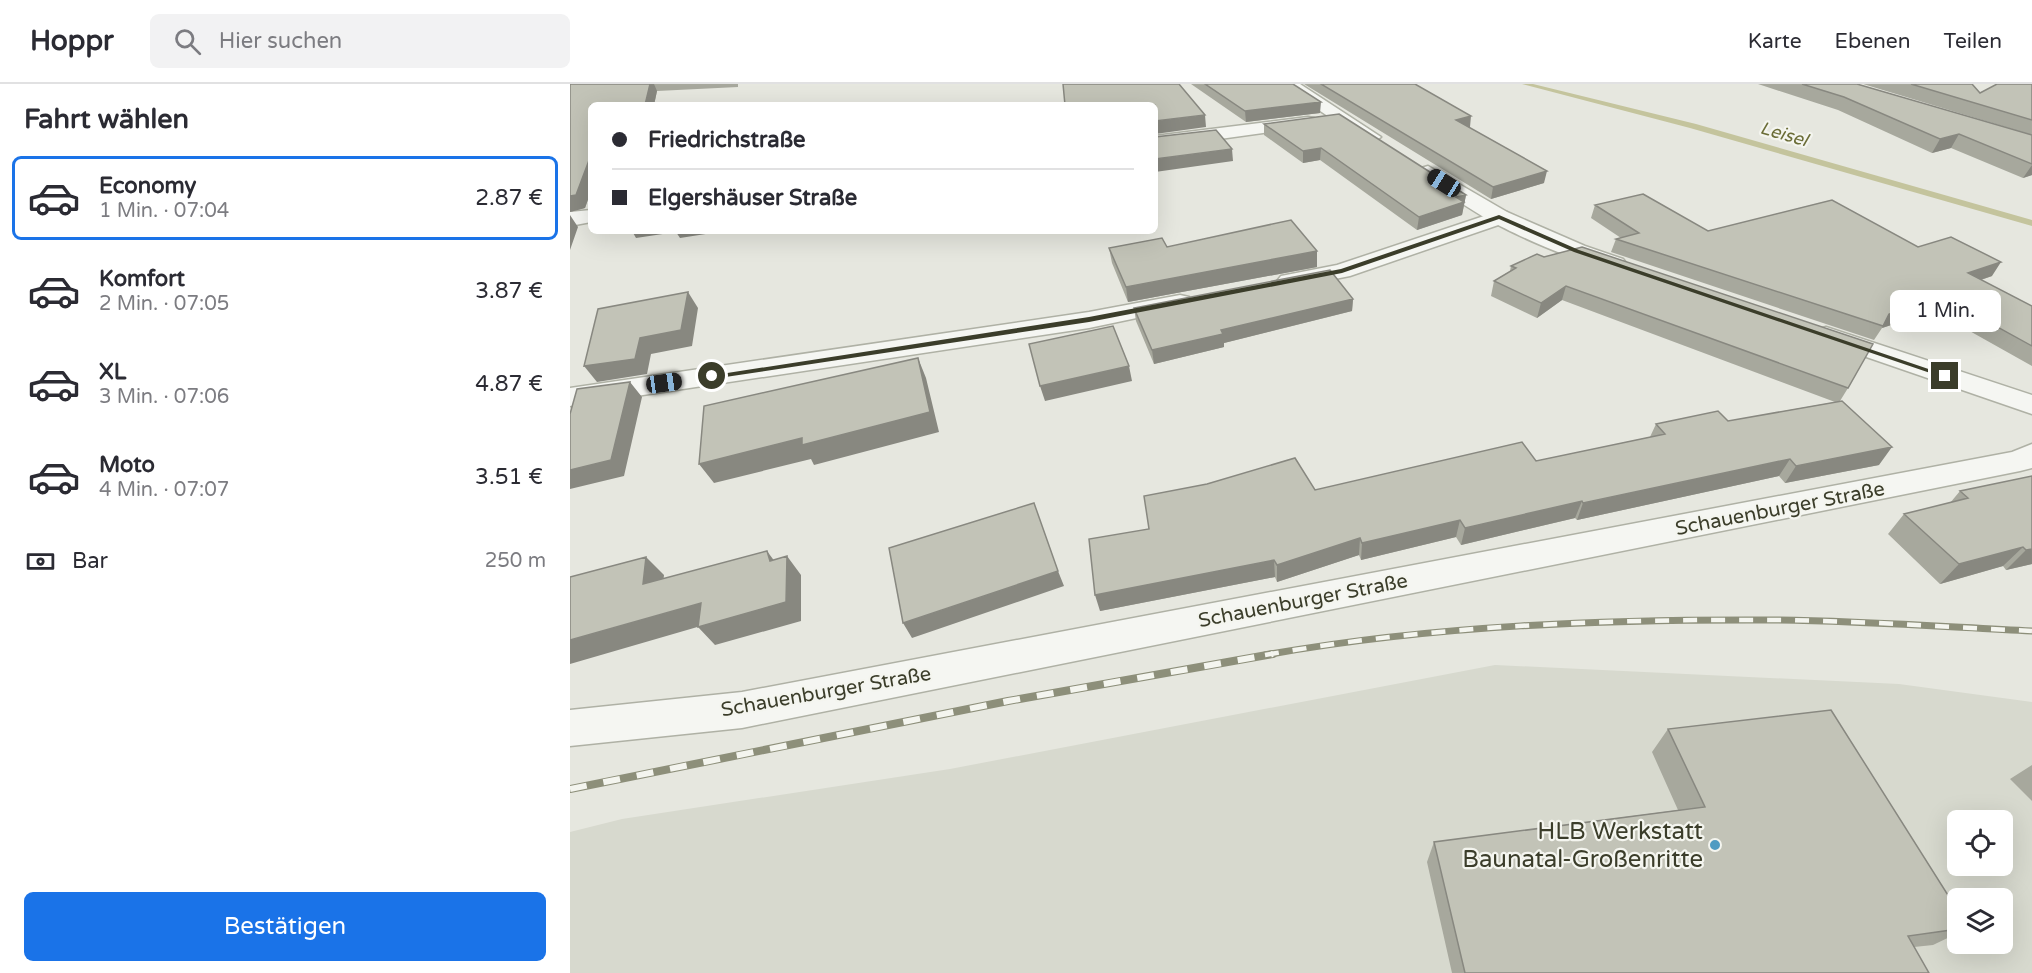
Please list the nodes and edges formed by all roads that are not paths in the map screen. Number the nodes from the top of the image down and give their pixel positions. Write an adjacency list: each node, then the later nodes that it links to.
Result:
1 (1288, 84): 2 (street)
2 (1340, 118): 3 (street); 5 (street)
3 (1158, 142)
4 (588, 216): 6 (street)
5 (1499, 217): 7 (street); 8 (street)
6 (570, 219)
7 (1632, 270)
8 (1262, 286)
9 (1204, 298): 11 (street)
10 (1810, 330): 12 (street)
11 (570, 397)
12 (2032, 405)
13 (2032, 454): 14 (street, Schauenburger Straße)
14 (570, 728)

